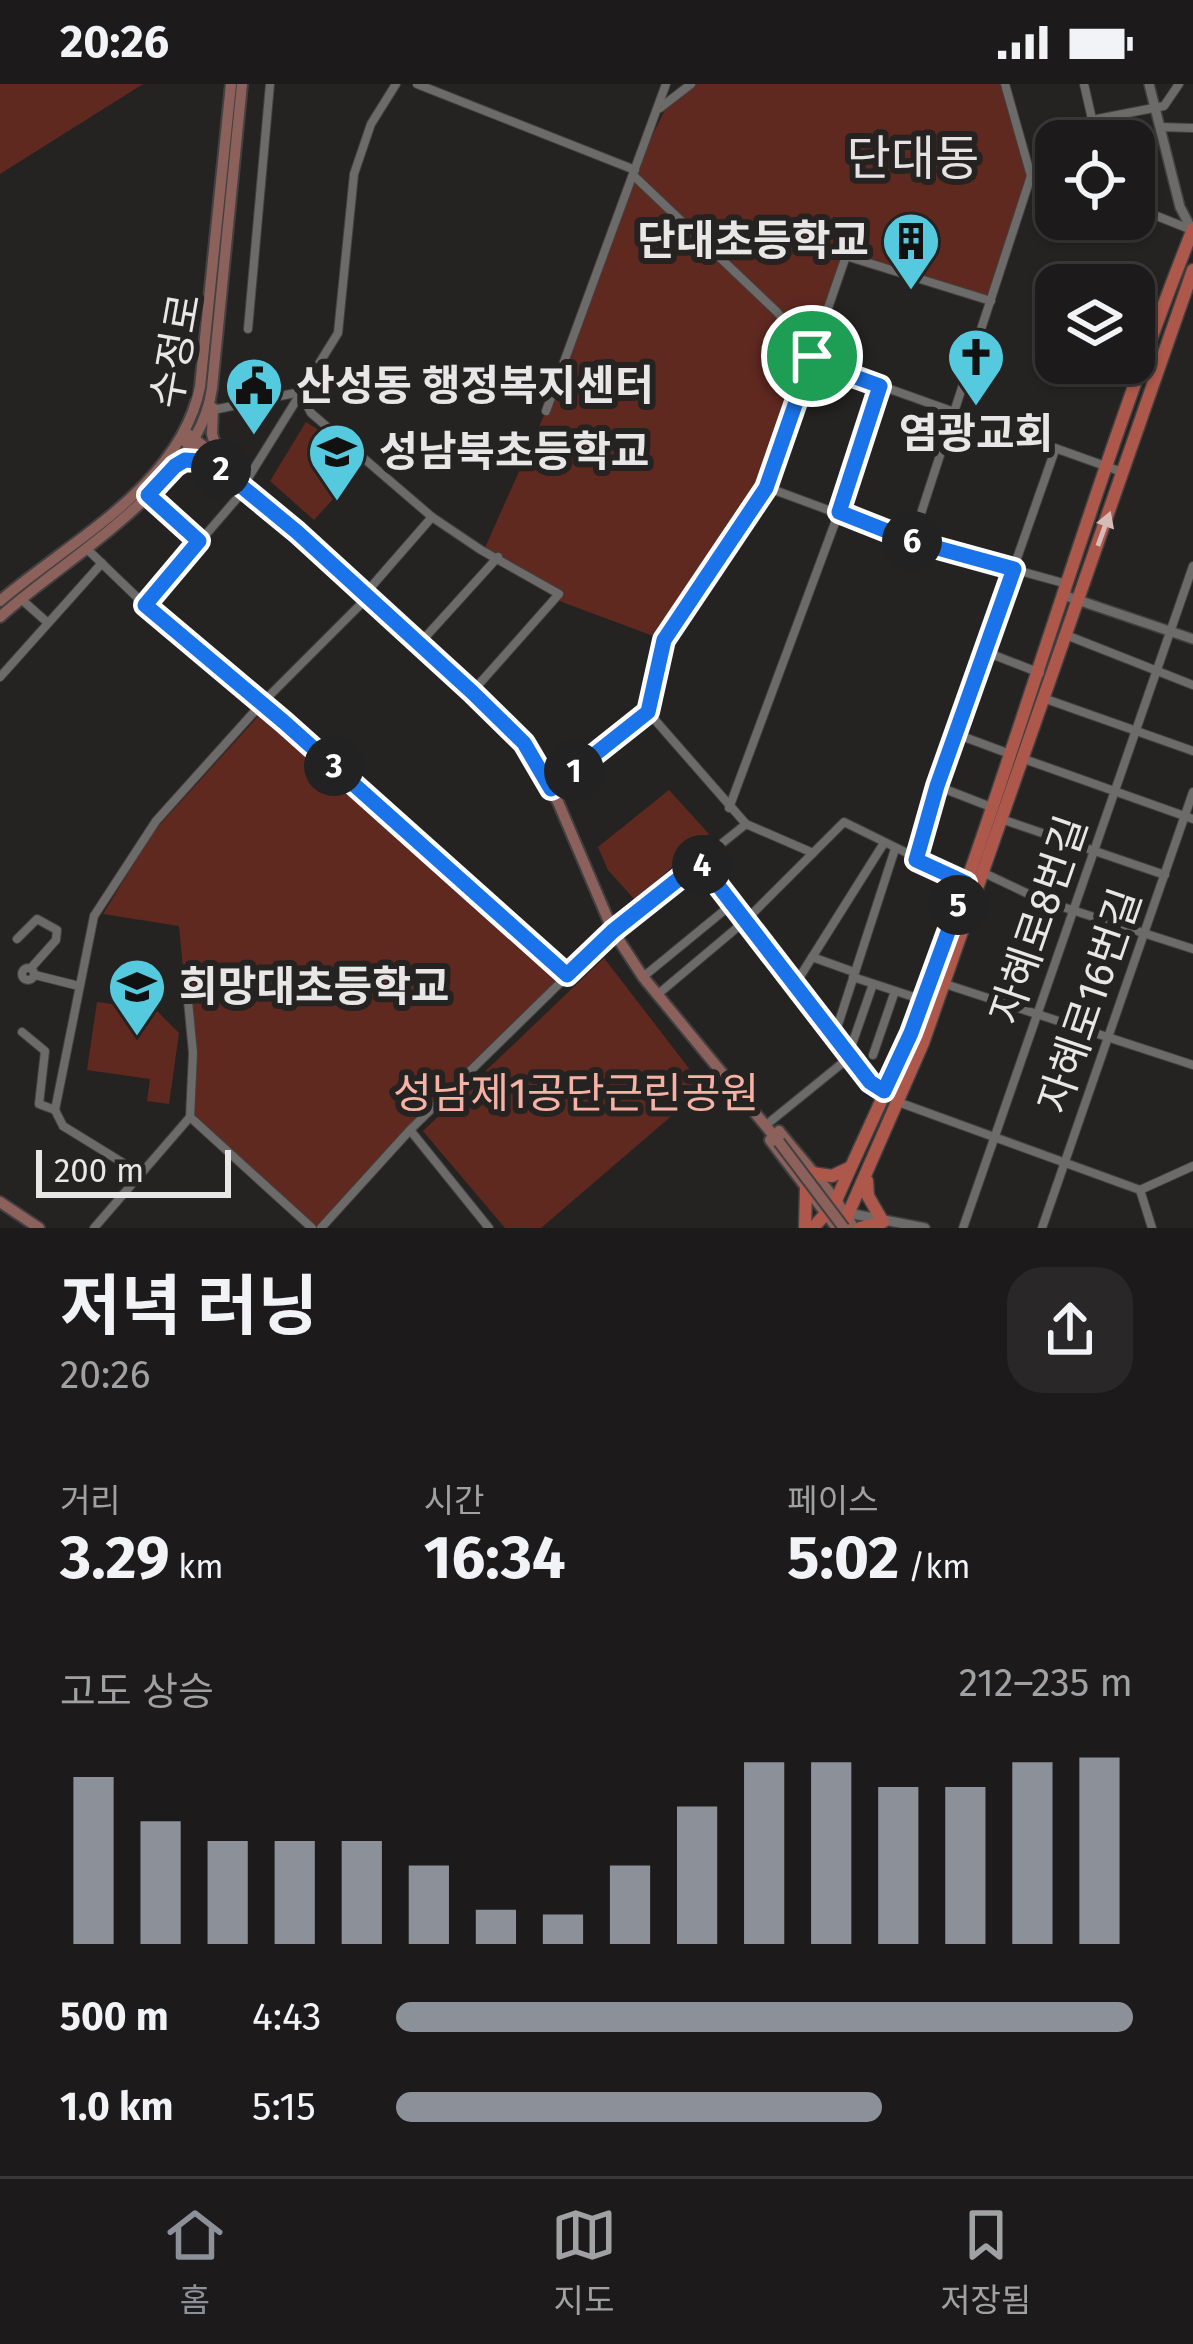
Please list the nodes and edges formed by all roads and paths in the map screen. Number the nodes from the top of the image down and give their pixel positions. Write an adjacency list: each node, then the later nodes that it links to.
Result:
1 (231, 84): 32 (main road, 수정로)
2 (242, 84): 26 (main road, 수정로)
3 (396, 84): 28 (street)
4 (417, 84): 17 (street)
5 (666, 84): 12 (street)
6 (691, 84): 12 (street)
7 (1005, 84): 18 (street)
8 (1084, 84): 14 (street)
9 (1149, 84): 13 (street)
10 (1179, 84): 13 (street)
11 (270, 85): 24 (street)
12 (658, 108): 17 (street)
13 (1155, 109): 14 (street); 15 (street)
14 (1092, 120)
15 (1160, 127): 16 (street); 21 (street)
16 (1193, 128)
17 (634, 172): 25 (street); 30 (street)
18 (1031, 176): 19 (street); 23 (street)
19 (1035, 177)
20 (1155, 215): 21 (street)
21 (1193, 230): 36 (main road)
22 (1193, 270): 37 (main road)
23 (991, 301): 25 (street); 31 (street)
24 (248, 329)
25 (812, 356): 27 (street); 39 (street)
26 (212, 381): 29 (main road); 32 (main road, 수정로)
27 (880, 386): 31 (street); 41 (street)
28 (300, 392): 29 (street); 38 (street); 42 (street)
29 (213, 410): 34 (main road)
30 (546, 411)
31 (954, 413): 33 (street); 44 (street)
32 (187, 437): 34 (main road); 35 (main road, 수정로); 54 (main road, 수정로)
33 (1055, 450): 36 (street); 49 (street)
34 (216, 460): 35 (main road); 38 (main road)
35 (175, 466): 40 (main road, 수정로)
36 (1107, 466): 37 (street); 50 (main road)
37 (1124, 472): 53 (main road, one-way to 37)
38 (245, 486): 43 (street); 51 (main road)
39 (766, 488): 41 (street); 70 (street)
40 (148, 495): 43 (street); 45 (main road, 수정로)
41 (839, 512): 44 (street); 79 (street)
42 (432, 517): 46 (street); 51 (street)
43 (199, 541): 55 (street)
44 (912, 541): 49 (street)
45 (85, 547): 47 (street); 52 (main road, 수정로)
46 (498, 557): 61 (street); 67 (street)
47 (102, 563): 55 (street); 57 (street)
48 (1193, 566): 58 (street, 자혜로8번길)
49 (1014, 569): 50 (street); 62 (street)
50 (1065, 589): 53 (street); 64 (main road)
51 (366, 596): 61 (main road); 69 (street)
52 (21, 599): 56 (main road, 수정로); 57 (street)
53 (1079, 600): 58 (street); 59 (main road)
54 (0, 601)
55 (145, 605): 69 (street)
56 (0, 616)
57 (48, 623): 65 (street)
58 (1170, 632): 60 (street); 63 (street, 자혜로8번길)
59 (1065, 634): 63 (street); 68 (main road)
60 (1193, 639)
61 (420, 643): 67 (main road)
62 (986, 652): 64 (street); 72 (street)
63 (1156, 671): 66 (street); 71 (street, 자혜로8번길)
64 (1040, 673): 74 (main road)
65 (0, 676)
66 (1193, 685)
67 (472, 692): 76 (main road)
68 (1043, 698): 71 (street); 74 (main road)
69 (262, 703): 100 (street); 105 (street)
70 (648, 712): 76 (street); 79 (street)
71 (1135, 730): 73 (street); 77 (street, 자혜로8번길)
72 (956, 734): 74 (street); 75 (street)
73 (1193, 751)
74 (1016, 756): 77 (street); 80 (main road)
75 (937, 786): 80 (street); 87 (street)
76 (551, 789): 95 (main road)
77 (1114, 792): 81 (street); 85 (street, 자혜로8번길)
78 (1193, 792): 81 (street, 자혜로16번길)
79 (729, 808): 82 (street)
80 (995, 813): 85 (street); 89 (main road); 91 (main road)
81 (1189, 818): 90 (street, 자혜로16번길)
82 (746, 824): 86 (street); 88 (street)
83 (884, 843): 84 (street); 86 (street); 99 (street)
84 (896, 849): 87 (street); 101 (street)
85 (1094, 850): 90 (street); 93 (street, 자혜로8번길)
86 (813, 853): 94 (street)
87 (916, 860): 91 (street)
88 (700, 862): 92 (street); 95 (street)
89 (982, 872): 93 (street); 103 (main road)
90 (1165, 875): 96 (street, 자혜로16번길)
91 (966, 883): 109 (main road)
92 (732, 904): 94 (street); 102 (street)
93 (1074, 911): 96 (street); 111 (street, 자혜로8번길)
94 (745, 922): 106 (street); 108 (street)
95 (613, 931): 100 (street); 102 (main road)
96 (1144, 934): 98 (street); 114 (street, 자혜로16번길)
97 (17, 939): 105 (street)
98 (1193, 949)
99 (812, 957): 101 (street); 106 (street)
100 (567, 975): 124 (street)
101 (854, 975): 104 (street); 113 (street)
102 (643, 976): 108 (main road)
103 (943, 983): 111 (street); 120 (main road)
104 (873, 984): 107 (street); 115 (street)
105 (79, 986): 121 (street)
106 (794, 986): 113 (street)
107 (895, 991): 109 (street); 116 (street)
108 (657, 995): 119 (main road)
109 (923, 1000): 118 (main road)
110 (188, 1001): 122 (street)
111 (1038, 1013): 114 (street); 125 (street, 자혜로8번길)
112 (22, 1032): 121 (street)
113 (835, 1034): 115 (street)
114 (1108, 1035): 117 (street); 126 (street, 자혜로16번길)
115 (850, 1055): 118 (street); 123 (street)
116 (873, 1055)
117 (1193, 1065)
118 (884, 1091): 128 (main road)
119 (740, 1092): 123 (main road); 132 (main road); 144 (main road, bridge)
120 (898, 1102): 125 (street); 129 (main road)
121 (55, 1110): 131 (street)
122 (190, 1117): 131 (street); 140 (street)
123 (772, 1121): 130 (main road)
124 (410, 1130): 141 (street); 142 (street)
125 (995, 1139): 126 (street); 147 (street, 자혜로8번길)
126 (1066, 1163): 133 (street); 148 (street, 자혜로16번길)
127 (1193, 1166): 133 (street)
128 (850, 1167): 130 (main road); 135 (main road)
129 (868, 1171): 136 (main road); 137 (main road)
130 (812, 1173): 135 (main road)
131 (141, 1174): 139 (street)
132 (806, 1188): 135 (main road); 143 (main road)
133 (1140, 1190): 149 (street)
134 (0, 1202): 138 (main road)
135 (831, 1209): 136 (main road); 143 (main road); 144 (main road)
136 (848, 1213): 137 (street); 144 (main road); 145 (main road)
137 (884, 1222): 145 (main road); 146 (street)
138 (39, 1228)
139 (94, 1228)
140 (312, 1228)
141 (321, 1228)
142 (490, 1228)
143 (809, 1228)
144 (841, 1228)
145 (857, 1228)
146 (926, 1228)
147 (963, 1228)
148 (1042, 1228)
149 (1152, 1228)

